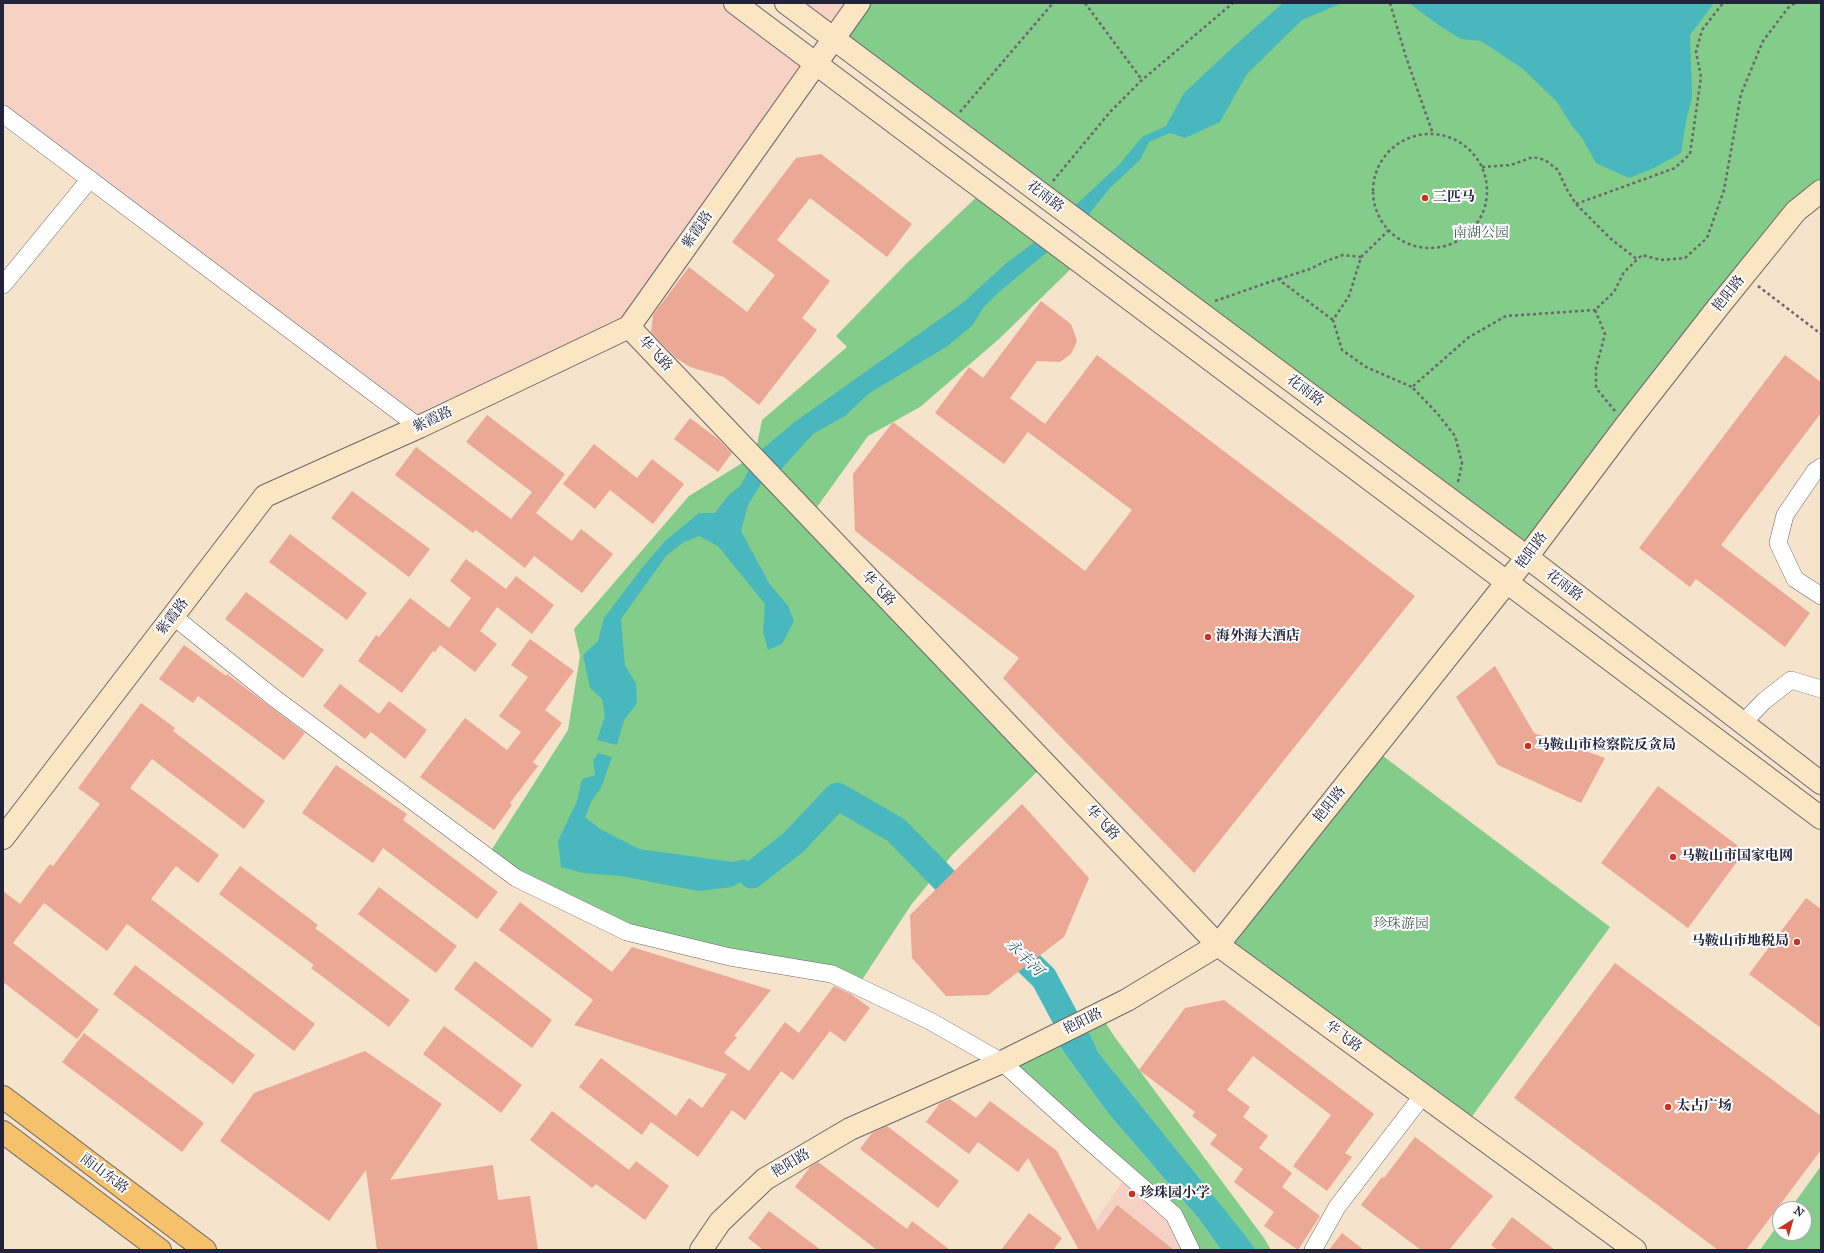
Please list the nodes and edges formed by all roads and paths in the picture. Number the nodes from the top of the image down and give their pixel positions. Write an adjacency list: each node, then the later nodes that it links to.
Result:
1 (735, 3): 13 (street)
2 (786, 3): 12 (street, 花雨路)
3 (859, 3): 12 (street, 紫霞路)
4 (1053, 3): 16 (path)
5 (1085, 3): 14 (path)
6 (1225, 3): 11 (path)
7 (1233, 3): 11 (path)
8 (1390, 3): 17 (path)
9 (1723, 3): 22 (path)
10 (1795, 3): 25 (path)
11 (1227, 8): 14 (path)
12 (833, 38): 13 (street, 紫霞路); 16 (street, 花雨路)
13 (815, 64): 32 (street, 紫霞路); 40 (street)
14 (1142, 80): 21 (path)
15 (3, 114): 19 (street)
16 (948, 125): 21 (street, 花雨路)
17 (1433, 134): 18 (path); 23 (path)
18 (1482, 167): 22 (path); 23 (path)
19 (90, 179): 28 (street); 36 (street)
20 (1821, 191): 26 (street, 艳阳路)
21 (1042, 195): 29 (street, 花雨路)
22 (1576, 204): 25 (path)
23 (1389, 230): 24 (path)
24 (1361, 256): 27 (path); 31 (path)
25 (1638, 260): 30 (path)
26 (1744, 275): 33 (path); 35 (street, 艳阳路)
27 (1278, 279): 29 (path); 31 (path)
28 (3, 285)
29 (1194, 308): 38 (street, 花雨路)
30 (1595, 310): 34 (path); 35 (path)
31 (1333, 320): 34 (path)
32 (629, 327): 36 (street, 紫霞路); 48 (street, 华飞路)
33 (1821, 334)
34 (1412, 386): 38 (path)
35 (1626, 425): 39 (street, 艳阳路)
36 (418, 427): 42 (street, 紫霞路)
37 (1821, 467): 41 (street)
38 (1454, 503): 39 (street, 花雨路)
39 (1527, 557): 40 (street, 艳阳路); 44 (street, 花雨路)
40 (1507, 582): 46 (street); 48 (street, 艳阳路)
41 (1821, 596)
42 (173, 616): 47 (street, 紫霞路); 49 (street)
43 (1821, 689): 44 (street)
44 (1743, 723): 45 (street, 花雨路)
45 (1821, 783)
46 (1821, 818)
47 (3, 838)
48 (1218, 945): 49 (street, 艳阳路); 50 (street, 华飞路)
49 (1002, 1062): 55 (street, 艳阳路); 56 (street)
50 (1423, 1095): 57 (street); 58 (street, 华飞路)
51 (3, 1097): 54 (main road, 雨山东路)
52 (3, 1132): 53 (main road, 雨山东路)
53 (160, 1250)
54 (205, 1250)
55 (701, 1250)
56 (1192, 1250)
57 (1313, 1250)
58 (1635, 1250)

